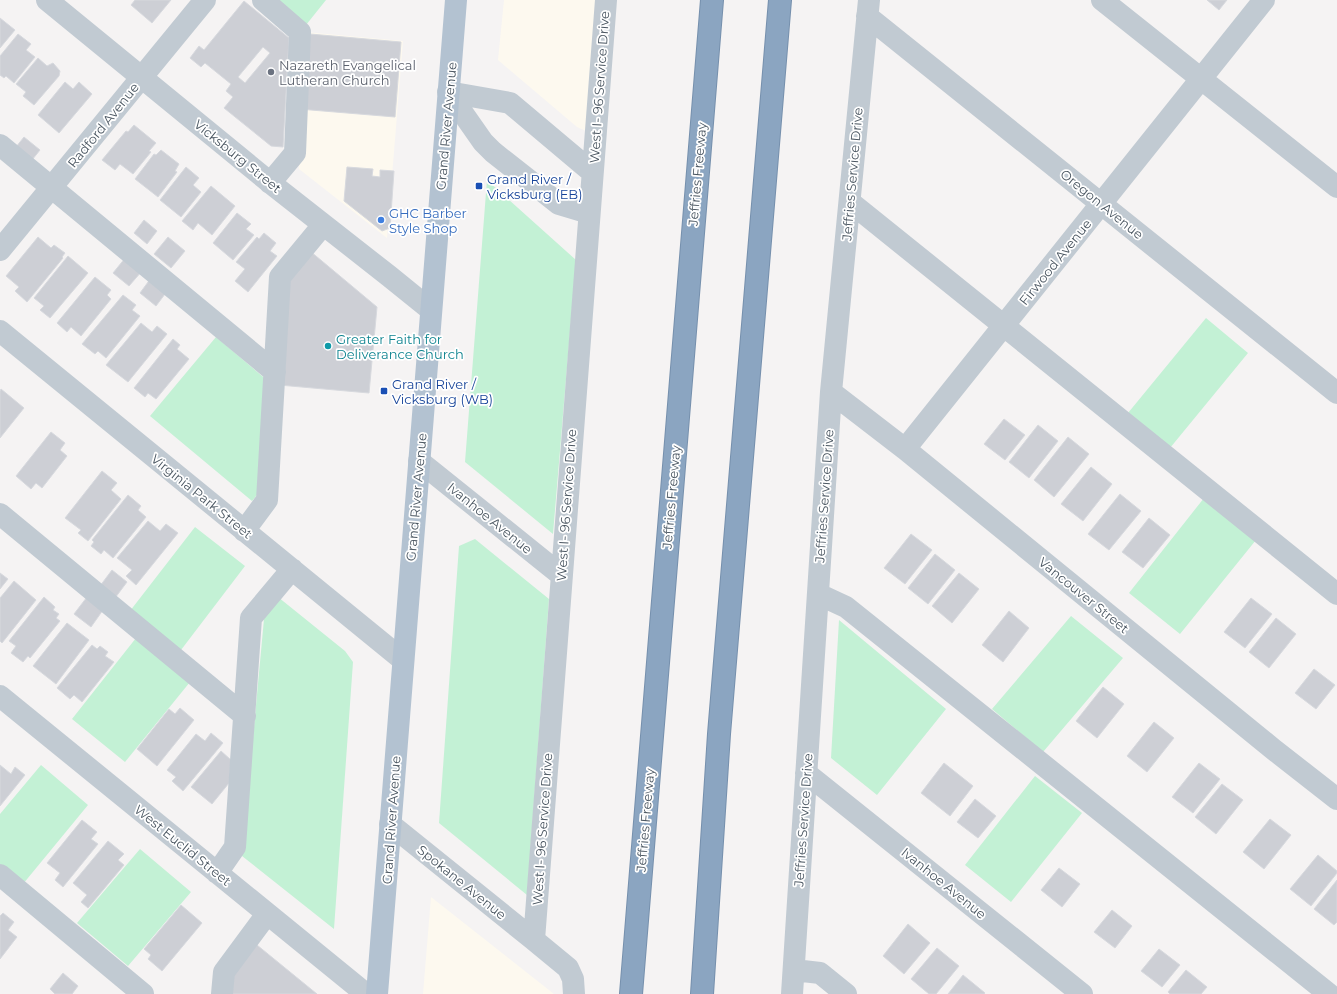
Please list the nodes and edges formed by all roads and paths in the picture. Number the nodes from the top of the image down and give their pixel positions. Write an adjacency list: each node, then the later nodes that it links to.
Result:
1 (47, 0): 11 (street, Vicksburg Street)
2 (205, 0): 11 (street, Radford Avenue)
3 (263, 0): 16 (street)
4 (456, 0): 13 (main road, Grand River Avenue)
5 (606, 0): 15 (street, West I- 96 Service Drive)
6 (712, 0): 54 (highway, Jeffries Freeway)
7 (780, 0): 55 (highway)
8 (1102, 0): 12 (street)
9 (1264, 0): 12 (street, Firwood Avenue)
10 (868, 8): 19 (street, Jeffries Service Drive); 20 (street, Oregon Avenue)
11 (142, 77): 16 (street, Vicksburg Street); 18 (street, Radford Avenue)
12 (1202, 79): 17 (street); 20 (street, Firwood Avenue)
13 (448, 92): 15 (street); 21 (street); 24 (main road, Grand River Avenue)
14 (0, 145): 18 (street)
15 (592, 172): 21 (street, West I- 96 Service Drive)
16 (270, 182): 22 (street, Vicksburg Street)
17 (1337, 187)
18 (51, 188): 23 (street, Radford Avenue); 27 (street)
19 (850, 202): 25 (street); 28 (street, Jeffries Service Drive)
20 (1102, 204): 25 (street, Firwood Avenue); 29 (street, Oregon Avenue)
21 (589, 213): 35 (street, West I- 96 Service Drive)
22 (323, 225): 24 (street, Vicksburg Street); 27 (street)
23 (0, 250)
24 (431, 310): 31 (main road, Grand River Avenue)
25 (1004, 327): 30 (street, Firwood Avenue); 37 (street)
26 (0, 331): 33 (street, Virginia Park Street)
27 (275, 372): 33 (street)
28 (831, 392): 30 (street, Vancouver Street); 36 (street, Jeffries Service Drive)
29 (1337, 392)
30 (905, 449): 42 (street, Vancouver Street)
31 (419, 461): 35 (street, Ivanhoe Avenue); 38 (main road, Grand River Avenue)
32 (0, 514): 40 (street)
33 (244, 530): 34 (street, Virginia Park Street)
34 (292, 569): 38 (street, Virginia Park Street); 40 (street)
35 (561, 575): 47 (street, West I- 96 Service Drive)
36 (818, 594): 41 (street, Jeffries Service Drive); 59 (street)
37 (1337, 594)
38 (403, 660): 43 (main road, Grand River Avenue)
39 (0, 696): 44 (street, West Euclid Street)
40 (245, 716): 44 (street)
41 (806, 772): 48 (street, Jeffries Service Drive); 58 (street, Ivanhoe Avenue)
42 (1337, 799)
43 (390, 824): 47 (street, Spokane Avenue); 52 (main road, Grand River Avenue)
44 (217, 872): 46 (street, West Euclid Street)
45 (0, 875): 49 (street)
46 (267, 914): 50 (street); 51 (street, West Euclid Street)
47 (534, 940): 53 (street)
48 (794, 970): 56 (street, Jeffries Service Drive); 57 (street)
49 (144, 994)
50 (222, 994)
51 (366, 994)
52 (377, 994)
53 (574, 994)
54 (630, 994)
55 (702, 994)
56 (792, 994)
57 (846, 994)
58 (1082, 994)
59 (1329, 994)

